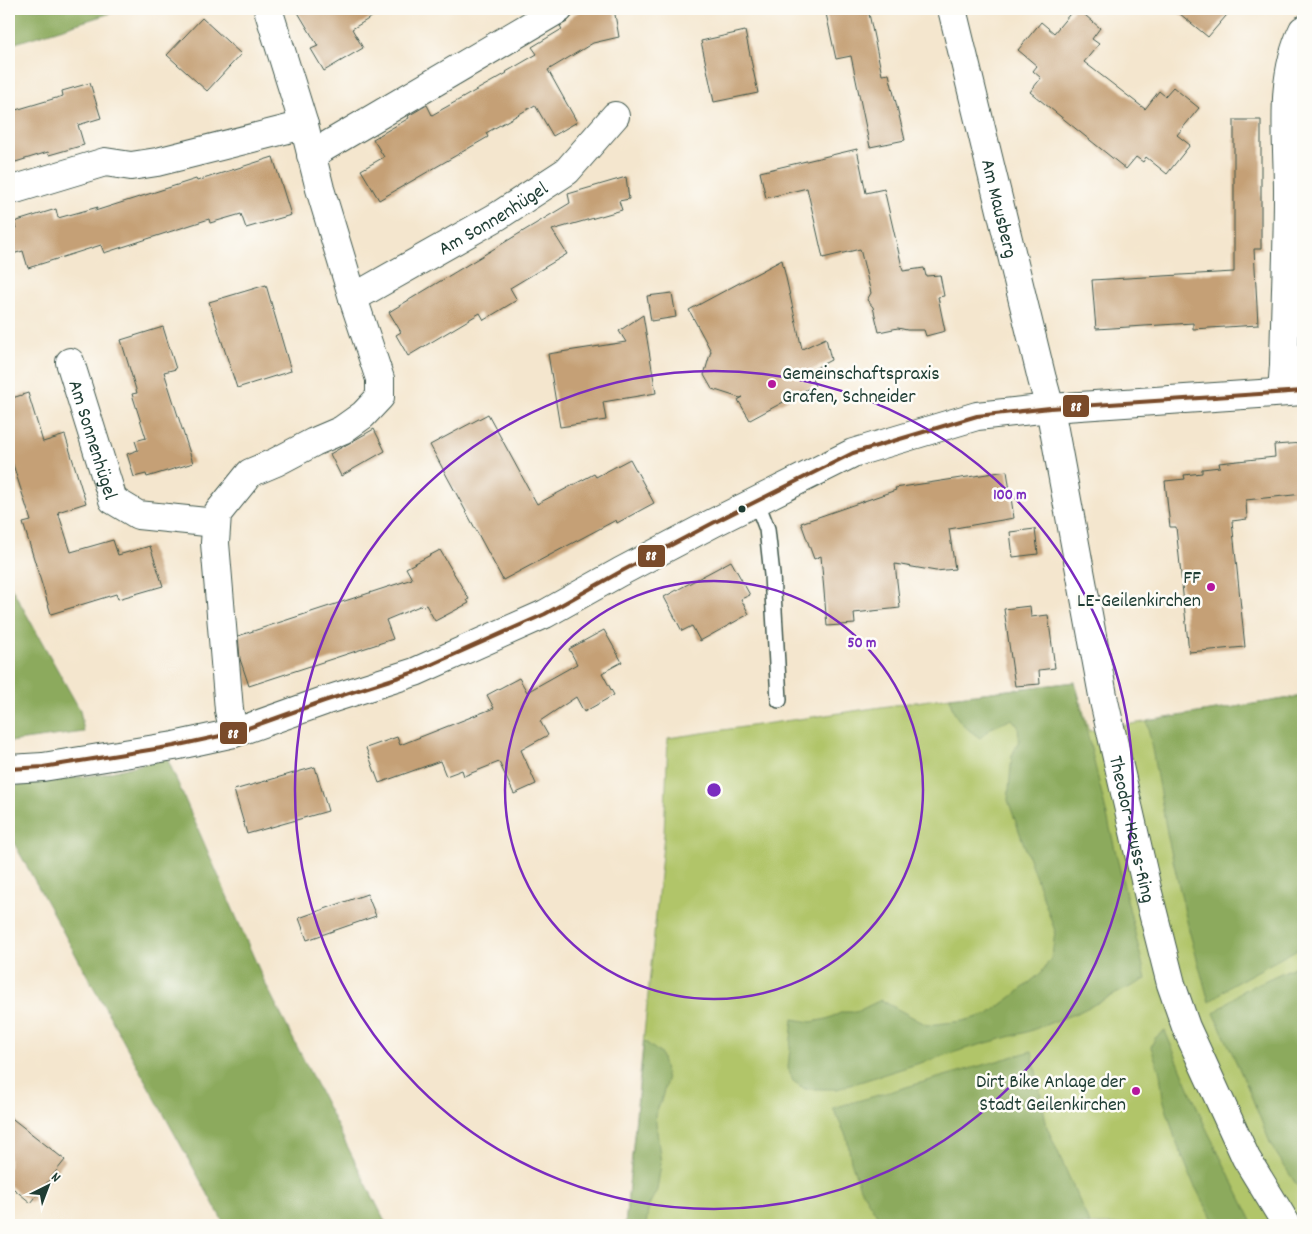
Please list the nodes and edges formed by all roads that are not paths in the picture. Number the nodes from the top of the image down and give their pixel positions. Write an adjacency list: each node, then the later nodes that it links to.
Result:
1 (268, 9): 6 (street)
2 (559, 9): 7 (street)
3 (952, 9): 12 (street, Am Mausberg)
4 (1303, 30): 11 (street)
5 (615, 116): 9 (street, Am Sonnenhügel)
6 (304, 125): 7 (street); 8 (street)
7 (311, 155): 9 (street)
8 (9, 190)
9 (353, 298): 14 (street)
10 (70, 362): 14 (street, Am Sonnenhügel)
11 (1293, 391): 12 (street)
12 (1050, 408): 13 (street); 18 (street, Theodor-Heuss-Ring)
13 (756, 500): 15 (lane); 16 (street)
14 (216, 523): 16 (street)
15 (779, 700)
16 (234, 733): 17 (street)
17 (9, 769)
18 (1287, 1225)

